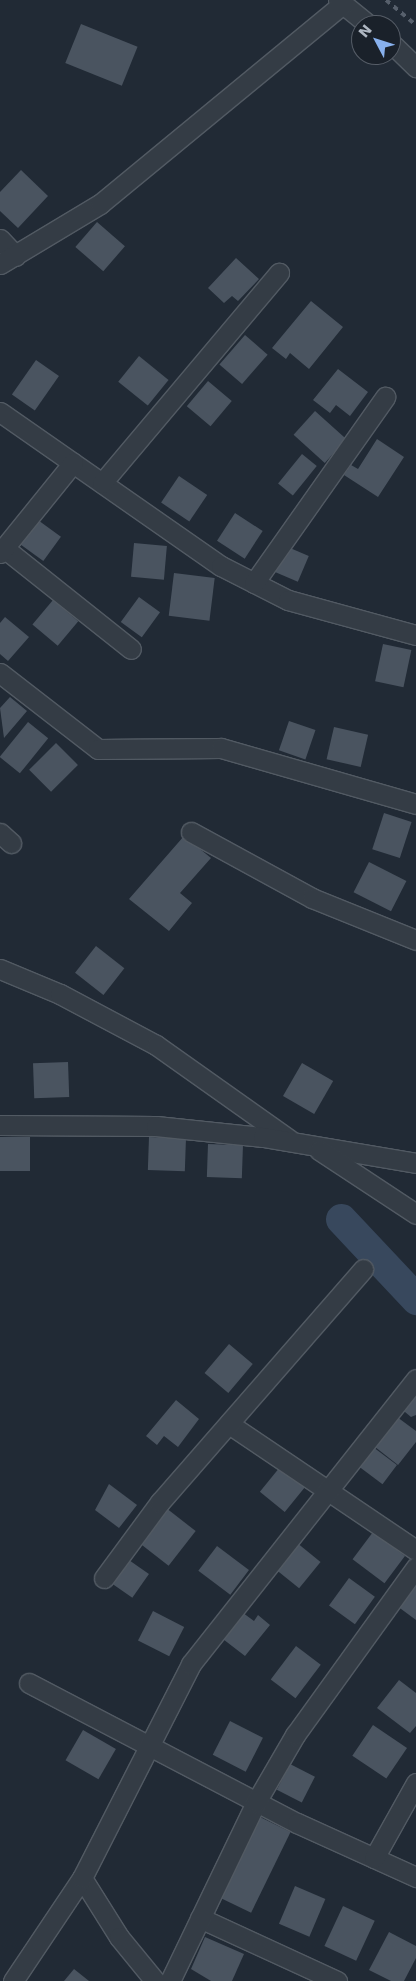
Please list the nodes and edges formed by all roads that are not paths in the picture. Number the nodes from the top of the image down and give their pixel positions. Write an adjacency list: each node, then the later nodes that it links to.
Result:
1 (341, 2): 2 (street); 6 (street)
2 (357, 15)
3 (401, 53): 4 (street)
4 (416, 67)
5 (0, 238): 6 (street)
6 (8, 260)
7 (279, 274): 11 (street)
8 (385, 397): 13 (street)
9 (0, 412): 10 (street)
10 (74, 463): 11 (street); 12 (street)
11 (102, 483): 13 (street)
12 (2, 550): 15 (street)
13 (254, 583): 14 (street)
14 (416, 635)
15 (131, 649)
16 (0, 673): 17 (street)
17 (416, 804)
18 (191, 832): 19 (street)
19 (416, 940)
20 (0, 969): 22 (street)
21 (0, 1125): 22 (street)
22 (303, 1144): 23 (street); 24 (street)
23 (416, 1163)
24 (416, 1214)
25 (363, 1269): 27 (street)
26 (416, 1379): 28 (street)
27 (229, 1424): 28 (street); 31 (street)
28 (328, 1489): 29 (street); 33 (street)
29 (416, 1550)
30 (416, 1567): 35 (street)
31 (104, 1578)
32 (29, 1683): 33 (street)
33 (150, 1744): 35 (street); 38 (street)
34 (416, 1784): 36 (street)
35 (256, 1802): 36 (street); 39 (street)
36 (374, 1858): 37 (street)
37 (416, 1877)
38 (82, 1878): 40 (street); 41 (street)
39 (200, 1918): 42 (street); 43 (street)
40 (13, 1981)
41 (155, 1981)
42 (170, 1981)
43 (337, 1981)

